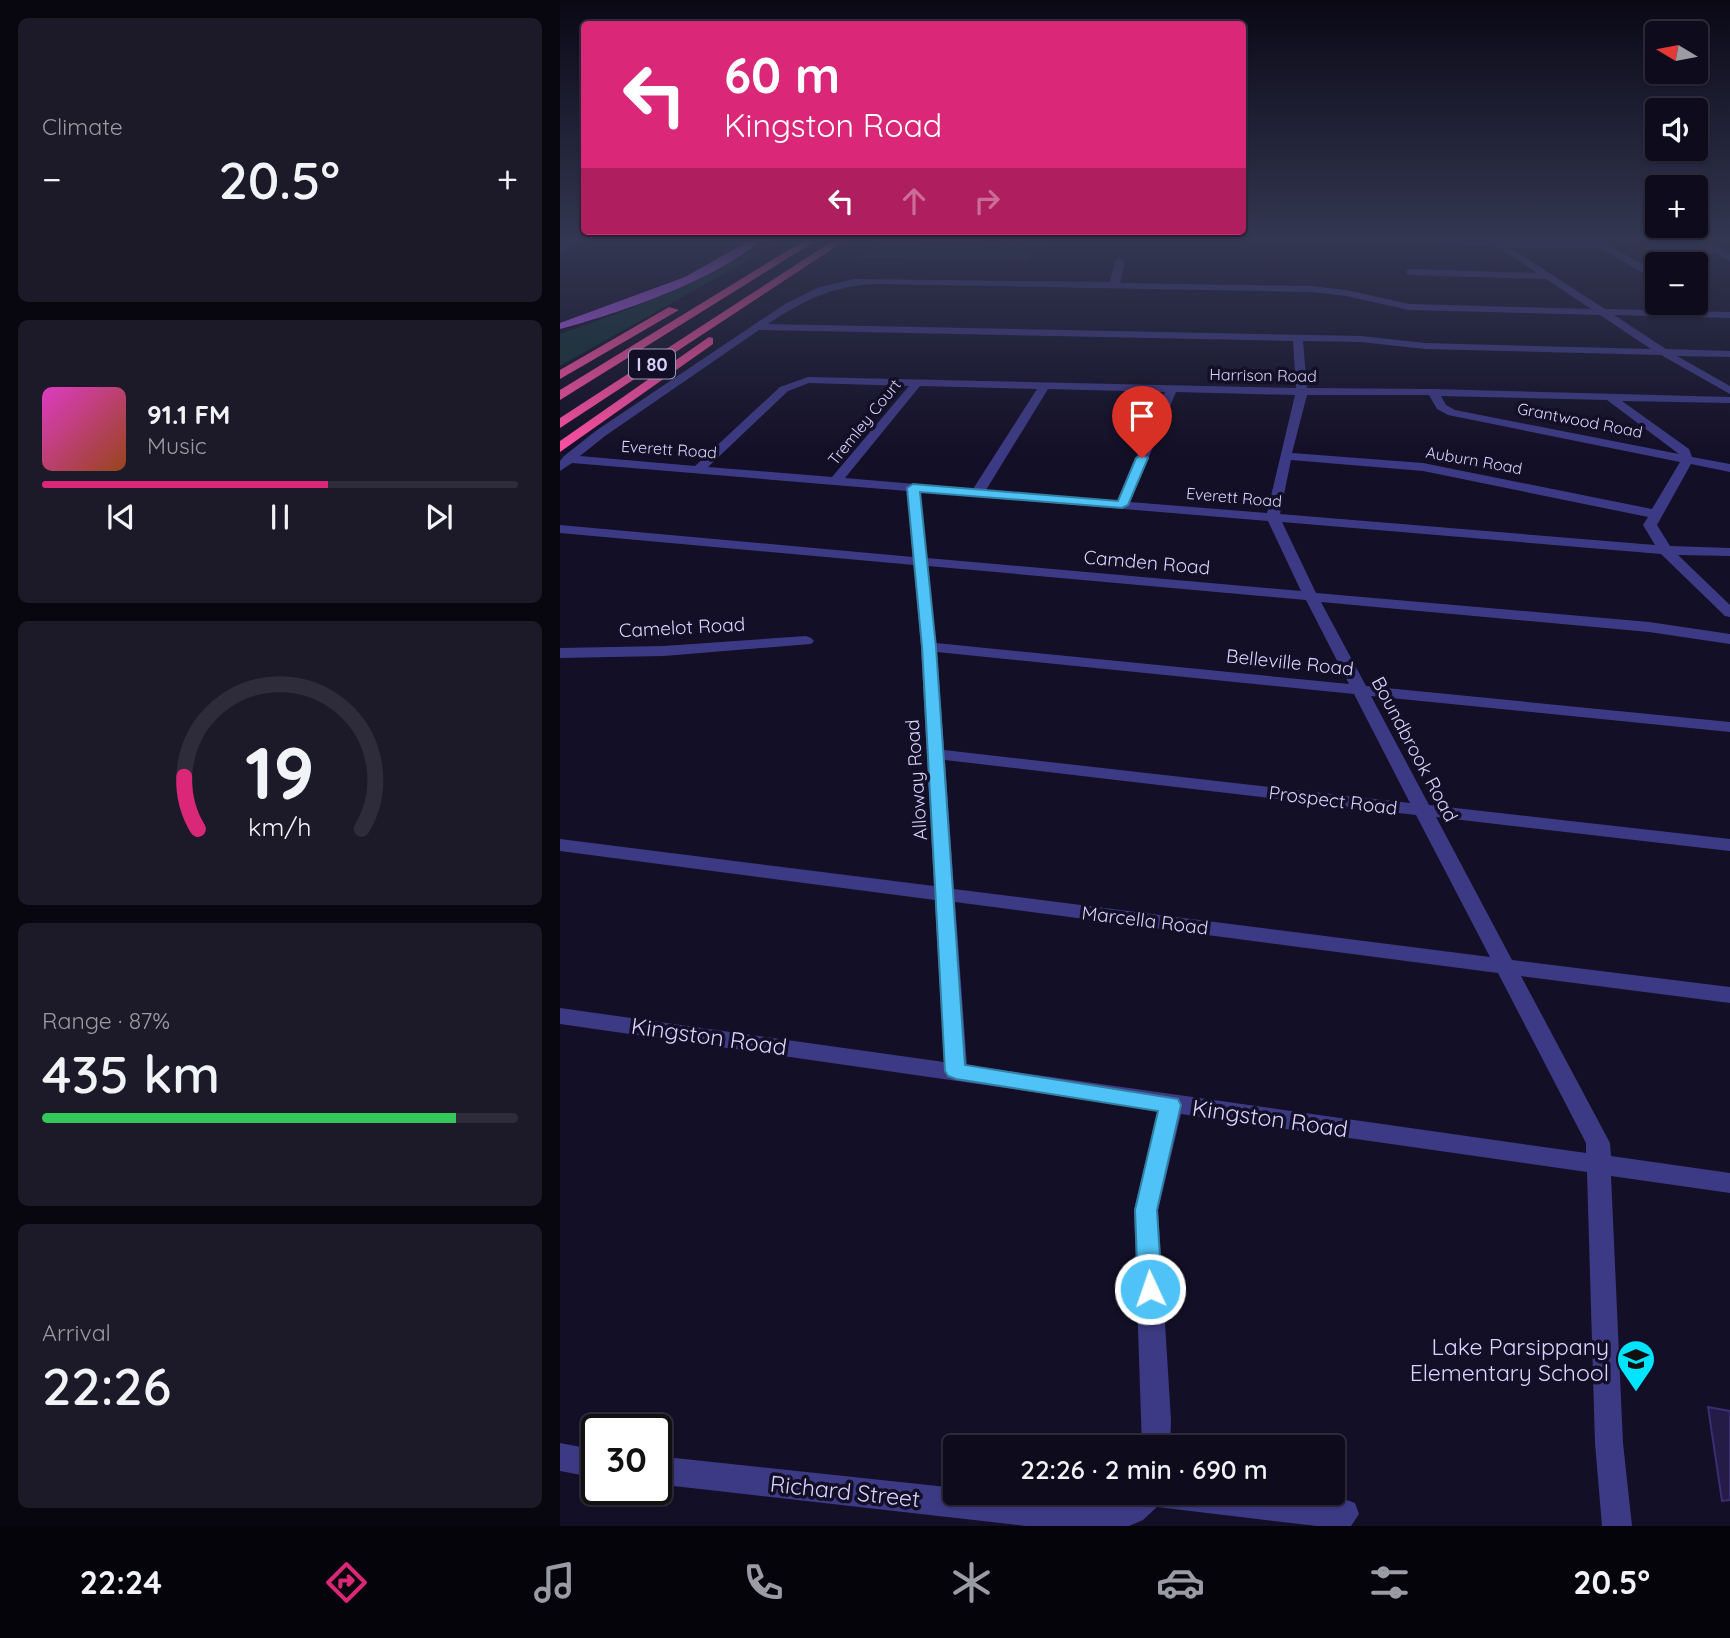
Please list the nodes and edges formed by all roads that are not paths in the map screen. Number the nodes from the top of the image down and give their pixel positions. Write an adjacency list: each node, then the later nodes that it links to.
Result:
1 (609, 309): 11 (main road)
2 (676, 309): 16 (highway)
3 (700, 309): 23 (highway, I 80)
4 (734, 309): 26 (highway, I 80)
5 (746, 309): 28 (highway)
6 (785, 309): 12 (street)
7 (1494, 309): 9 (street)
8 (1597, 309): 9 (street)
9 (1601, 312): 10 (street); 14 (street)
10 (1726, 314)
11 (562, 324)
12 (758, 327): 13 (street); 28 (street)
13 (1298, 338): 14 (street); 20 (street)
14 (1665, 353): 15 (street); 21 (street)
15 (1730, 354)
16 (560, 375)
17 (917, 383): 18 (street, Harrison Road); 31 (street, Harrison Road); 32 (street, Tremley Court)
18 (1044, 386): 19 (street, Harrison Road); 34 (street)
19 (1172, 388): 20 (street, Harrison Road); 35 (street)
20 (1302, 391): 22 (street, Harrison Road); 27 (street)
21 (1730, 391)
22 (1433, 392): 24 (street, Harrison Road); 29 (street, Grantwood Road)
23 (560, 396)
24 (1610, 397): 25 (street, Harrison Road); 29 (street)
25 (1730, 400)
26 (560, 424)
27 (1285, 456): 36 (street, Auburn Road); 37 (street)
28 (563, 458): 31 (street, Everett Road)
29 (1687, 460): 30 (street, Grantwood Road); 36 (street)
30 (1730, 468)
31 (699, 469): 32 (street, Everett Road)
32 (836, 481): 33 (street, Everett Road)
33 (913, 488): 34 (street, Everett Road); 41 (street, Alloway Road)
34 (977, 493): 35 (street, Everett Road)
35 (1122, 505): 37 (street, Everett Road)
36 (1655, 514): 39 (street)
37 (1273, 518): 39 (street, Everett Road); 42 (street, Boundbrook Road)
38 (560, 528): 41 (street, Camden Road)
39 (1665, 551): 40 (street, Everett Road); 43 (street)
40 (1730, 552)
41 (921, 561): 42 (street, Camden Road); 46 (street, Alloway Road)
42 (1310, 596): 44 (street, Camden Road); 48 (street, Boundbrook Road)
43 (1730, 613)
44 (1730, 639)
45 (806, 641): 47 (street, Camelot Road)
46 (929, 647): 48 (street, Belleville Road); 50 (street, Alloway Road)
47 (560, 653)
48 (1360, 691): 49 (street, Belleville Road); 51 (street, Boundbrook Road)
49 (1730, 727)
50 (935, 754): 51 (street, Prospect Road); 54 (street, Alloway Road)
51 (1423, 810): 53 (street, Prospect Road); 55 (street, Boundbrook Road)
52 (560, 845): 54 (street, Marcella Road)
53 (1730, 845)
54 (945, 894): 55 (street, Marcella Road); 58 (street, Alloway Road)
55 (1506, 967): 56 (street, Marcella Road); 60 (street, Boundbrook Road)
56 (1730, 995)
57 (560, 1016): 58 (street, Kingston Road)
58 (956, 1071): 59 (street, Kingston Road)
59 (1171, 1105): 60 (street, Kingston Road); 62 (street)
60 (1598, 1163): 61 (street, Kingston Road); 71 (street, Boundbrook Road)
61 (1730, 1183)
62 (1156, 1435)
63 (560, 1457): 64 (street)
64 (581, 1461)
65 (672, 1472): 66 (street, Richard Street)
66 (943, 1502)
67 (972, 1505): 68 (street, Richard Street)
68 (1141, 1505)
69 (1264, 1505): 70 (street)
70 (1344, 1514)
71 (1617, 1526)

